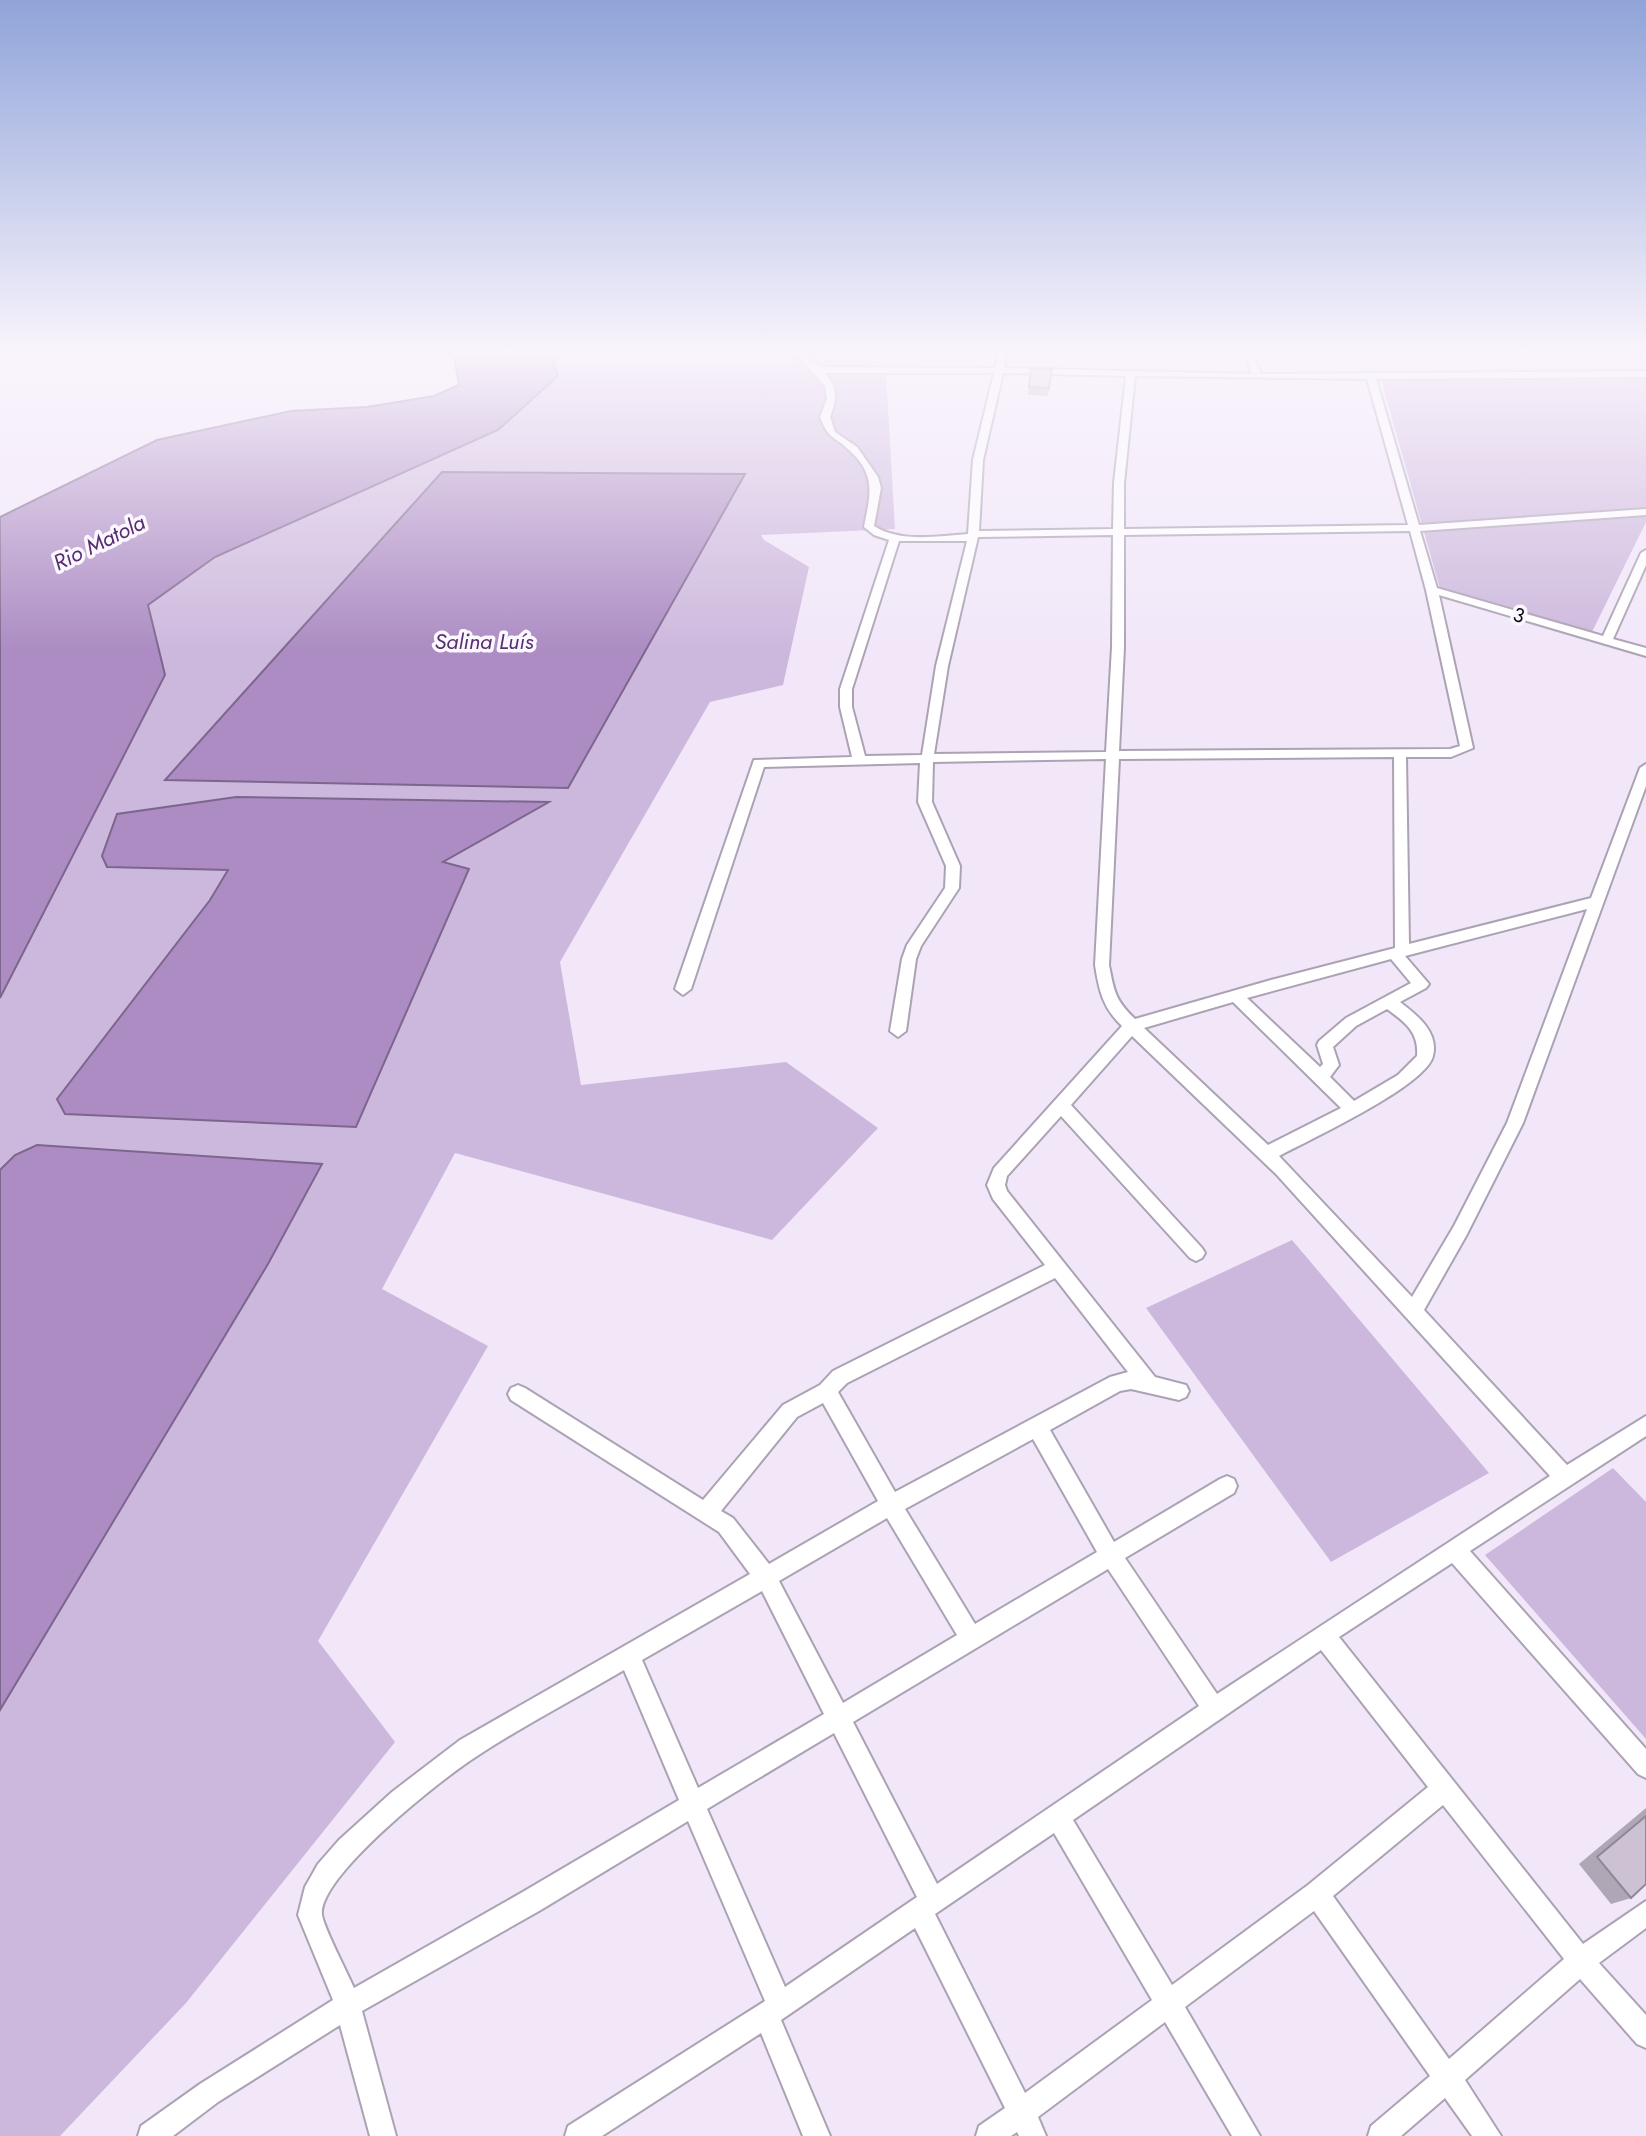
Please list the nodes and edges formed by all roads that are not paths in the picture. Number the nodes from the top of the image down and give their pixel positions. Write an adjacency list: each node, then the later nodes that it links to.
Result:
1 (856, 452): 9 (street)
2 (980, 452): 8 (street)
3 (1120, 452): 7 (street)
4 (1393, 452): 6 (street)
5 (1646, 512): 6 (street)
6 (1416, 528): 7 (street); 11 (street)
7 (1119, 532): 8 (street); 15 (street)
8 (973, 535): 9 (street); 16 (street)
9 (895, 536): 17 (street)
10 (1646, 553): 12 (street)
11 (1432, 590): 12 (street, 3); 14 (street)
12 (1607, 640): 13 (street, 3)
13 (1646, 652)
14 (1400, 754): 15 (street); 21 (street)
15 (1114, 756): 16 (street); 25 (street)
16 (928, 759): 17 (street); 26 (street)
17 (860, 762): 22 (street)
18 (1646, 768): 19 (street)
19 (1641, 799): 20 (street)
20 (1594, 902): 21 (street); 33 (street)
21 (1398, 952): 23 (street); 24 (street)
22 (683, 989)
23 (1235, 995): 25 (street); 27 (street)
24 (1388, 1002): 27 (street); 29 (street)
25 (1132, 1026): 28 (street); 30 (street)
26 (898, 1031)
27 (1320, 1077): 29 (street)
28 (1061, 1105): 31 (street); 32 (street)
29 (1353, 1110): 30 (street)
30 (1267, 1154): 33 (street)
31 (1196, 1253)
32 (1057, 1268): 34 (street); 35 (street)
33 (1413, 1312): 40 (street)
34 (1148, 1382): 36 (street); 39 (street)
35 (827, 1391): 42 (street); 43 (street)
36 (1179, 1391)
37 (518, 1394): 43 (street)
38 (1646, 1425): 40 (street)
39 (1037, 1426): 42 (street); 45 (street)
40 (1565, 1477): 44 (street)
41 (1227, 1486): 45 (street)
42 (891, 1505): 46 (street); 48 (street)
43 (706, 1513): 46 (street)
44 (1454, 1549): 47 (street); 52 (street)
45 (1110, 1554): 48 (street); 50 (street)
46 (767, 1579): 49 (street); 51 (street)
47 (1323, 1635): 50 (street); 53 (street)
48 (972, 1640): 51 (street)
49 (629, 1655): 54 (street); 61 (street)
50 (1214, 1709): 55 (street)
51 (839, 1715): 54 (street); 57 (street)
52 (1646, 1766)
53 (1444, 1789): 56 (street); 59 (street)
54 (694, 1801): 61 (street); 62 (street)
55 (1058, 1818): 57 (street); 60 (street)
56 (1317, 1894): 60 (street); 64 (street)
57 (926, 1905): 62 (street); 65 (street)
58 (1646, 1913): 59 (street)
59 (1581, 1961): 63 (street); 64 (street)
60 (1169, 2003): 65 (street); 72 (street)
61 (348, 2005): 67 (street); 68 (street)
62 (773, 2011): 66 (street); 69 (street)
63 (1646, 2035)
64 (1447, 2081): 73 (street); 74 (street)
65 (1021, 2112): 70 (street); 71 (street)
66 (587, 2133)
67 (155, 2135)
68 (383, 2136)
69 (817, 2136)
70 (989, 2136)
71 (1033, 2136)
72 (1247, 2136)
73 (1381, 2136)
74 (1488, 2136)

